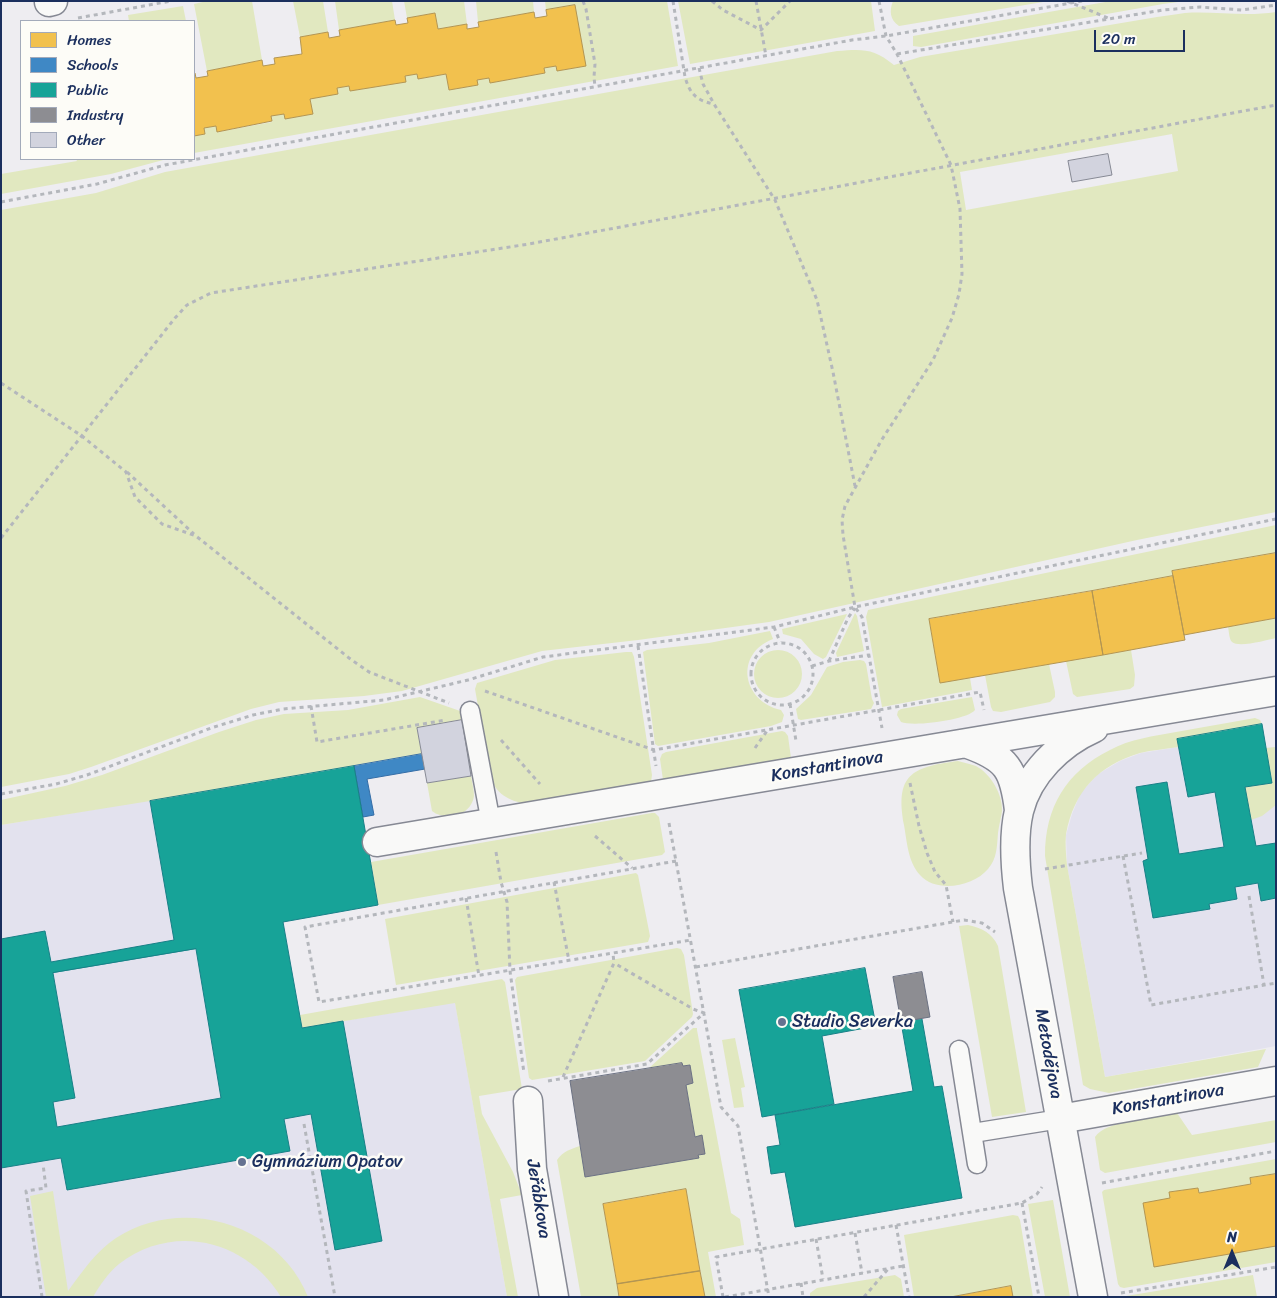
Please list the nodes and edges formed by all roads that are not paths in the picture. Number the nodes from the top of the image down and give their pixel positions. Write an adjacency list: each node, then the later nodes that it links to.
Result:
1 (1276, 691): 3 (street, Konstantinova)
2 (470, 711): 6 (lane)
3 (1114, 719): 4 (street, Konstantinova); 5 (street, Metodějova)
4 (968, 744): 5 (street, Metodějova); 6 (street, Konstantinova)
5 (1019, 810): 11 (street, Metodějova)
6 (491, 823): 7 (street, Konstantinova)
7 (378, 842)
8 (959, 1050): 12 (lane)
9 (1276, 1081): 11 (street, Konstantinova)
10 (526, 1093): 15 (street, Jeřábkova)
11 (1060, 1119): 12 (lane); 14 (street, Metodějova)
12 (973, 1134): 13 (lane)
13 (977, 1164)
14 (1104, 1295)
15 (554, 1297)

